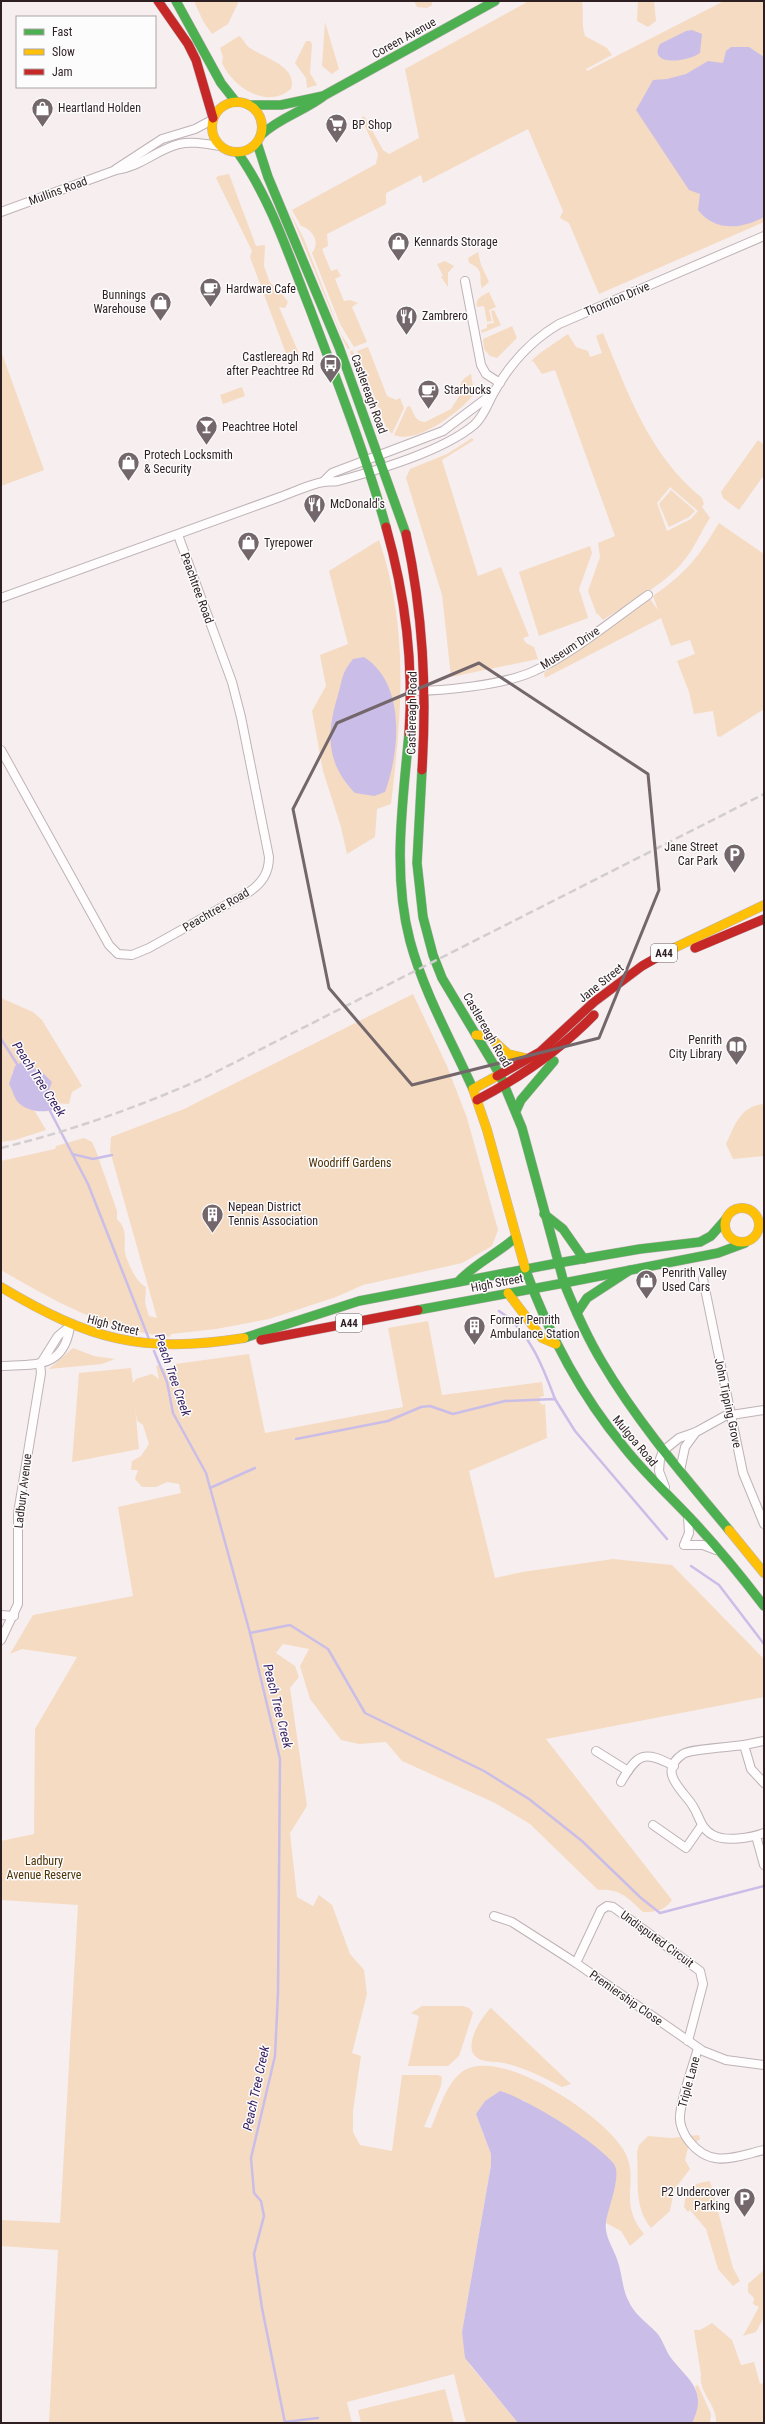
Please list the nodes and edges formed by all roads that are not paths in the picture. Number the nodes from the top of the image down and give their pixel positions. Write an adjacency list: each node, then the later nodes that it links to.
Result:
1 (158, 1): 7 (main road)
2 (176, 1): 5 (main road)
3 (495, 1): 4 (main road, Coreen Avenue)
4 (325, 95): 6 (main road, Coreen Avenue); 8 (main road, Coreen Avenue)
5 (236, 102): 6 (main road); 7 (main road)
6 (249, 105): 8 (main road)
7 (213, 119): 9 (main road); 11 (street, Mullins Road)
8 (259, 139): 10 (main road); 17 (main road, Castlereagh Road)
9 (220, 146): 10 (main road); 11 (street, Mullins Road)
10 (238, 153): 18 (main road, Castlereagh Road)
11 (116, 170): 12 (street, Mullins Road)
12 (1, 212)
13 (764, 236): 15 (street, Thornton Drive)
14 (465, 281): 15 (street)
15 (500, 383): 16 (street, Thornton Drive)
16 (493, 394): 17 (street, Thornton Drive); 19 (street, Thornton Drive)
17 (379, 455): 18 (street); 19 (main road, Castlereagh Road)
18 (365, 461): 20 (main road, Castlereagh Road); 21 (street)
19 (383, 466): 20 (street); 26 (main road, Castlereagh Road)
20 (368, 472): 21 (street); 25 (main road, Castlereagh Road)
21 (323, 482): 22 (street)
22 (178, 535): 24 (street); 27 (street, Peachtree Road)
23 (648, 595): 26 (street, Museum Drive)
24 (1, 598)
25 (412, 691): 26 (street, Museum Drive); 35 (main road, Castlereagh Road)
26 (426, 691): 30 (main road, Castlereagh Road)
27 (1, 750)
28 (764, 904): 32 (main road, Jane Street / A44)
29 (764, 919): 31 (main road, Jane Street / A44)
30 (476, 1034): 32 (main road); 33 (main road, Castlereagh Road)
31 (565, 1045): 34 (main road, Jane Street / A44); 37 (main road, A44)
32 (529, 1059): 33 (main road, Jane Street / A44)
33 (500, 1075): 34 (main road, Castlereagh Road); 35 (main road, Jane Street / A44)
34 (505, 1086): 36 (main road, Jane Street / A44); 37 (main road, Castlereagh Road)
35 (472, 1089): 36 (main road)
36 (478, 1103): 42 (main road)
37 (516, 1111): 39 (main road, Castlereagh Road)
38 (754, 1213): 40 (main road); 41 (main road); 44 (main road)
39 (544, 1214): 45 (main road); 46 (main road, Castlereagh Road)
40 (726, 1219): 44 (main road); 45 (main road, High Street)
41 (764, 1220)
42 (515, 1238): 47 (main road); 50 (main road, High Street)
43 (764, 1238): 44 (main road, High Street)
44 (747, 1242): 48 (main road, High Street)
45 (584, 1259): 46 (main road, High Street)
46 (558, 1263): 47 (main road, High Street); 51 (main road, Castlereagh Road)
47 (525, 1268): 50 (main road, High Street / A44); 53 (main road, Mulgoa Road)
48 (630, 1270): 51 (main road, High Street); 55 (main road)
49 (703, 1279): 62 (street, John Tipping Grove)
50 (458, 1282): 57 (main road, High Street / A44)
51 (564, 1283): 53 (main road, High Street / A44); 55 (main road, Mulgoa Road)
52 (1, 1286): 56 (main road, High Street / A44)
53 (531, 1288): 54 (main road, High Street / A44); 58 (main road, Mulgoa Road)
54 (508, 1293): 57 (main road, High Street / A44); 58 (main road)
55 (577, 1313): 64 (main road, Mulgoa Road)
56 (70, 1326): 57 (main road, High Street / A44); 59 (street)
57 (252, 1337)
58 (556, 1344): 66 (main road, Mulgoa Road)
59 (40, 1364): 60 (street); 73 (street, Ladbury Avenue)
60 (1, 1366)
61 (764, 1410): 62 (street)
62 (730, 1415): 63 (street); 68 (street, John Tipping Grove)
63 (696, 1432): 64 (street); 65 (street)
64 (663, 1451): 65 (main road, Mulgoa Road); 66 (street)
65 (680, 1472): 70 (main road, Mulgoa Road)
66 (670, 1496): 67 (main road, Mulgoa Road)
67 (688, 1517): 69 (main road, Mulgoa Road); 69 (street)
68 (764, 1524)
69 (719, 1552): 71 (main road, Mulgoa Road)
70 (764, 1572)
71 (764, 1606)
72 (1, 1615): 73 (street)
73 (14, 1616): 74 (street, Ladbury Avenue)
74 (1, 1640)
75 (764, 1741): 76 (street)
76 (744, 1746): 78 (street); 81 (street)
77 (596, 1751): 79 (street)
78 (674, 1766): 79 (street); 83 (street)
79 (628, 1771): 80 (street)
80 (621, 1782)
81 (764, 1783)
82 (653, 1825): 83 (street)
83 (702, 1825): 84 (street)
84 (760, 1834): 85 (street)
85 (764, 1865)
86 (494, 1916): 87 (street, Premiership Close)
87 (576, 1963): 88 (street, Premiership Close); 88 (street, Undisputed Circuit)
88 (688, 2041): 89 (street, Premiership Close)
89 (698, 2048): 90 (street, Premiership Close); 91 (street, Triple Lane)
90 (764, 2065)
91 (764, 2150)

